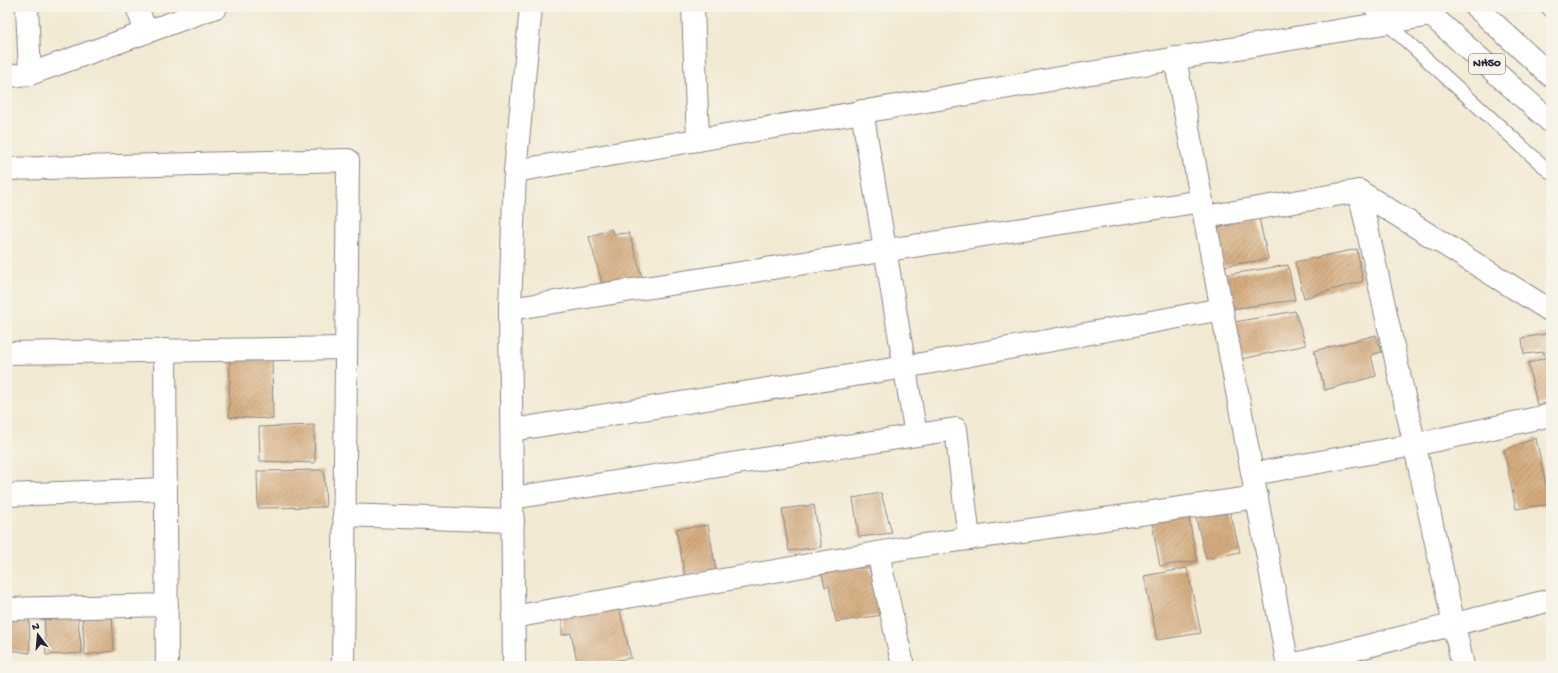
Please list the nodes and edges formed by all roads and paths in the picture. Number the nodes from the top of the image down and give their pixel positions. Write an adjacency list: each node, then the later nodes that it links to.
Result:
1 (27, 7): 15 (main road)
2 (137, 7): 12 (main road)
3 (216, 7): 12 (main road)
4 (531, 7): 21 (main road)
5 (693, 7): 19 (main road)
6 (1369, 7): 11 (lane)
7 (1476, 7): 14 (main road, NH50)
8 (1547, 7): 10 (lane)
9 (1426, 11): 11 (main road); 18 (main road, NH50)
10 (1551, 11)
11 (1385, 22): 13 (main road); 22 (lane)
12 (146, 32): 15 (main road)
13 (1175, 58): 17 (main road); 24 (main road)
14 (1546, 66)
15 (30, 74): 16 (main road)
16 (7, 76)
17 (862, 111): 19 (main road); 25 (main road)
18 (1551, 122)
19 (698, 140): 21 (main road)
20 (7, 169): 29 (main road)
21 (515, 171): 26 (main road)
22 (1551, 173)
23 (1359, 191): 24 (main road); 28 (main road); 36 (main road)
24 (1204, 209): 25 (main road); 27 (main road)
25 (886, 250): 26 (main road); 32 (main road)
26 (510, 309): 34 (main road)
27 (1222, 309): 32 (main road); 37 (main road)
28 (1551, 311)
29 (346, 348): 30 (main road); 42 (main road)
30 (165, 350): 31 (main road); 38 (main road)
31 (7, 353)
32 (905, 367): 34 (main road); 35 (main road)
33 (1551, 415): 36 (main road)
34 (512, 430): 41 (main road)
35 (916, 436): 41 (main road); 44 (main road)
36 (1414, 445): 37 (main road); 50 (main road)
37 (1253, 474): 40 (main road)
38 (166, 490): 39 (main road); 47 (main road)
39 (7, 496)
40 (1257, 497): 44 (main road); 55 (main road)
41 (512, 498): 43 (main road)
42 (344, 515): 43 (main road); 52 (main road)
43 (513, 521): 49 (main road)
44 (969, 539): 45 (main road)
45 (878, 553): 49 (main road); 54 (main road)
46 (1551, 600): 50 (main road)
47 (167, 605): 48 (main road); 51 (main road)
48 (7, 609)
49 (513, 617): 53 (main road)
50 (1453, 623): 55 (main road); 56 (main road)
51 (167, 666)
52 (343, 666)
53 (514, 666)
54 (903, 666)
55 (1288, 666)
56 (1463, 666)

